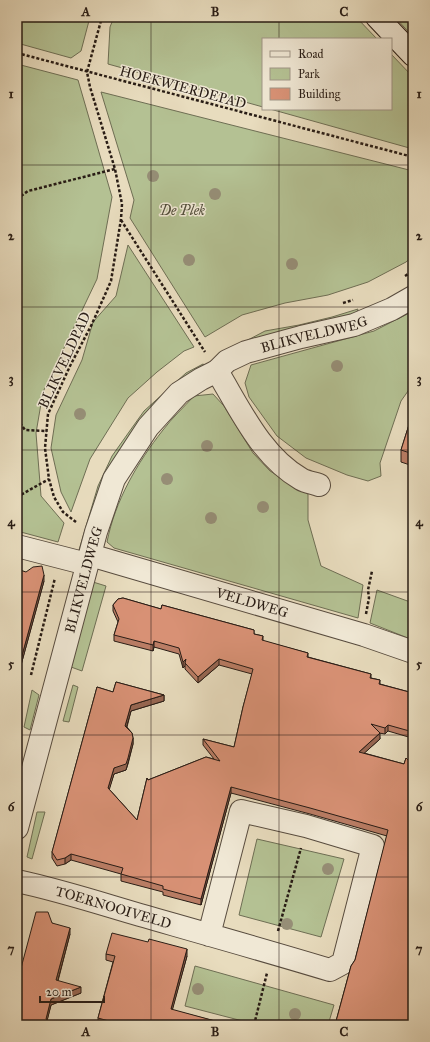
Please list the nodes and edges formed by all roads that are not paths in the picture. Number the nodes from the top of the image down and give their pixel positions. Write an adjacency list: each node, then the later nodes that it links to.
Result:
1 (377, 17): 2 (street)
2 (413, 55)
3 (413, 297): 4 (street, BLIKVELDWEG)
4 (217, 371): 5 (street); 7 (street, BLIKVELDWEG)
5 (319, 485)
6 (17, 546): 7 (street, VELDWEG)
7 (89, 559): 8 (street, VELDWEG); 9 (street, BLIKVELDWEG)
8 (413, 652)
9 (17, 828)
10 (17, 881): 11 (street, TOERNOOIVELD)
11 (209, 935): 11 (street, TOERNOOIVELD)

